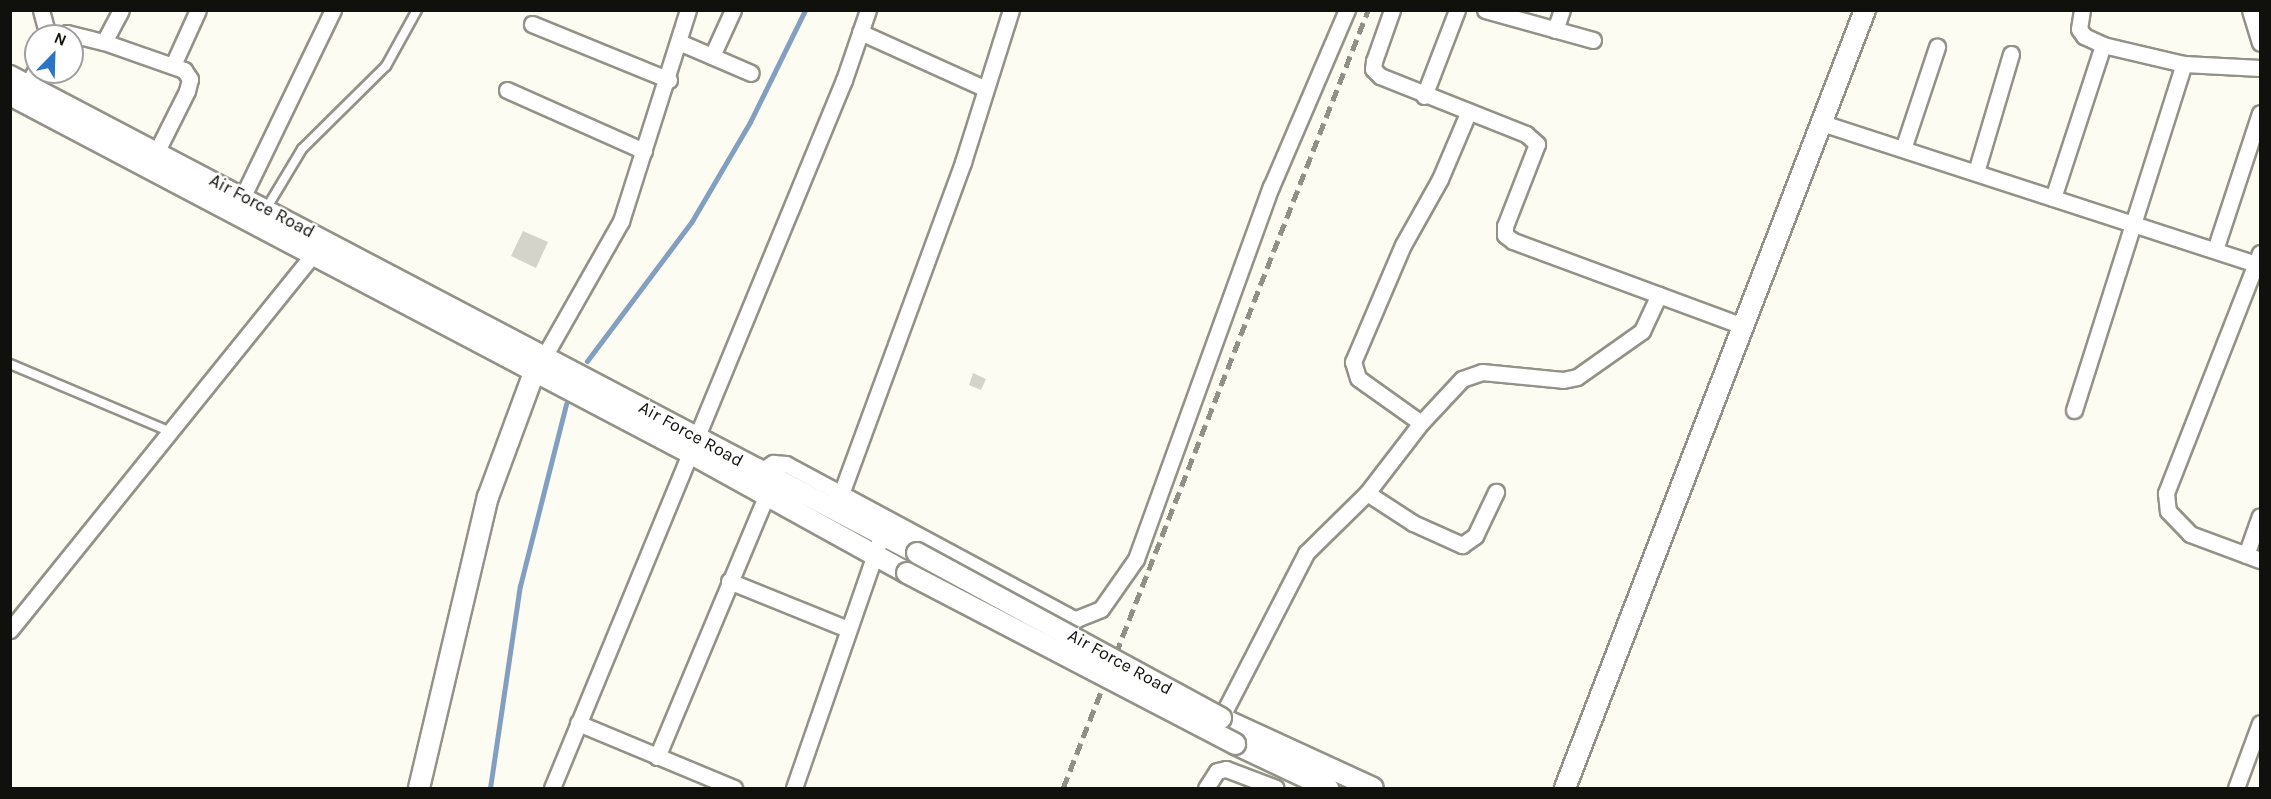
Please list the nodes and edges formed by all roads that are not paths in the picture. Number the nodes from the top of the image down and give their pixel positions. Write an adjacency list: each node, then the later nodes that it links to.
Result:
1 (121, 10): 22 (street)
2 (198, 10): 30 (street)
3 (333, 10): 46 (street)
4 (417, 10): 48 (lane)
5 (688, 10): 23 (street)
6 (733, 10): 28 (street)
7 (868, 10): 19 (street)
8 (1011, 10): 35 (street)
9 (1347, 10): 70 (street)
10 (1392, 10): 38 (street)
11 (1457, 10): 38 (street)
12 (1485, 10): 18 (street)
13 (1562, 10): 18 (street)
14 (1865, 10): 41 (street)
15 (2082, 10): 25 (street)
16 (2250, 10): 24 (street)
17 (532, 24): 33 (street)
18 (1556, 30): 21 (street)
19 (860, 32): 35 (street); 60 (street)
20 (84, 37): 22 (street)
21 (1593, 40)
22 (104, 42): 30 (street)
23 (679, 42): 28 (street); 33 (street)
24 (2260, 42)
25 (2103, 45): 29 (street); 47 (street)
26 (1937, 47): 42 (street)
27 (2011, 54): 45 (street)
28 (712, 56): 32 (street)
29 (2184, 64): 31 (street); 49 (street)
30 (173, 65): 43 (street)
31 (2260, 68)
32 (751, 73)
33 (669, 80): 44 (street)
34 (38, 84): 43 (street, Air Force Road)
35 (984, 88): 64 (street)
36 (507, 90): 44 (street)
37 (10, 95): 51 (street, Air Force Road)
38 (1424, 96): 39 (street)
39 (1468, 113): 53 (street); 58 (street)
40 (2260, 113): 50 (street)
41 (1822, 123): 42 (street); 54 (street)
42 (1903, 149): 45 (street)
43 (158, 151): 46 (street, Air Force Road)
44 (644, 151): 55 (street)
45 (1976, 172): 47 (street)
46 (243, 196): 48 (street, Air Force Road)
47 (2053, 198): 49 (street)
48 (266, 209): 55 (street, Air Force Road)
49 (2133, 224): 50 (street); 57 (street)
50 (2215, 250): 52 (street)
51 (313, 255): 55 (street, Air Force Road); 59 (street)
52 (2258, 258): 68 (street)
53 (1659, 295): 54 (street); 58 (street)
54 (1743, 326): 87 (street)
55 (540, 363): 60 (street, Air Force Road); 79 (street)
56 (10, 364): 59 (lane)
57 (2074, 410)
58 (1421, 423): 63 (street)
59 (171, 432): 73 (street)
60 (692, 444): 61 (street, Air Force Road); 75 (street)
61 (766, 482): 64 (street); 66 (street, Air Force Road); 67 (street, Air Force Road); 69 (street)
62 (1496, 492): 63 (street)
63 (1367, 493): 74 (street)
64 (841, 494): 70 (street)
65 (2260, 516): 68 (street)
66 (882, 534): 67 (street); 71 (street, Air Force Road, bridge)
67 (874, 556): 72 (street); 85 (street, Air Force Road, bridge)
68 (2253, 557)
69 (729, 581): 72 (street); 77 (street)
70 (1076, 620): 71 (street)
71 (1056, 627): 74 (street, Air Force Road, bridge)
72 (848, 629): 82 (street)
73 (10, 630)
74 (1221, 718): 86 (street, Air Force Road)
75 (578, 723): 77 (street); 80 (street)
76 (2260, 723): 78 (street)
77 (657, 757): 81 (street)
78 (2254, 761): 88 (street)
79 (418, 789)
80 (552, 789)
81 (734, 789)
82 (794, 789)
83 (1206, 789): 84 (street)
84 (1276, 789)
85 (1328, 789)
86 (1373, 789)
87 (1565, 789)
88 (2236, 789)

